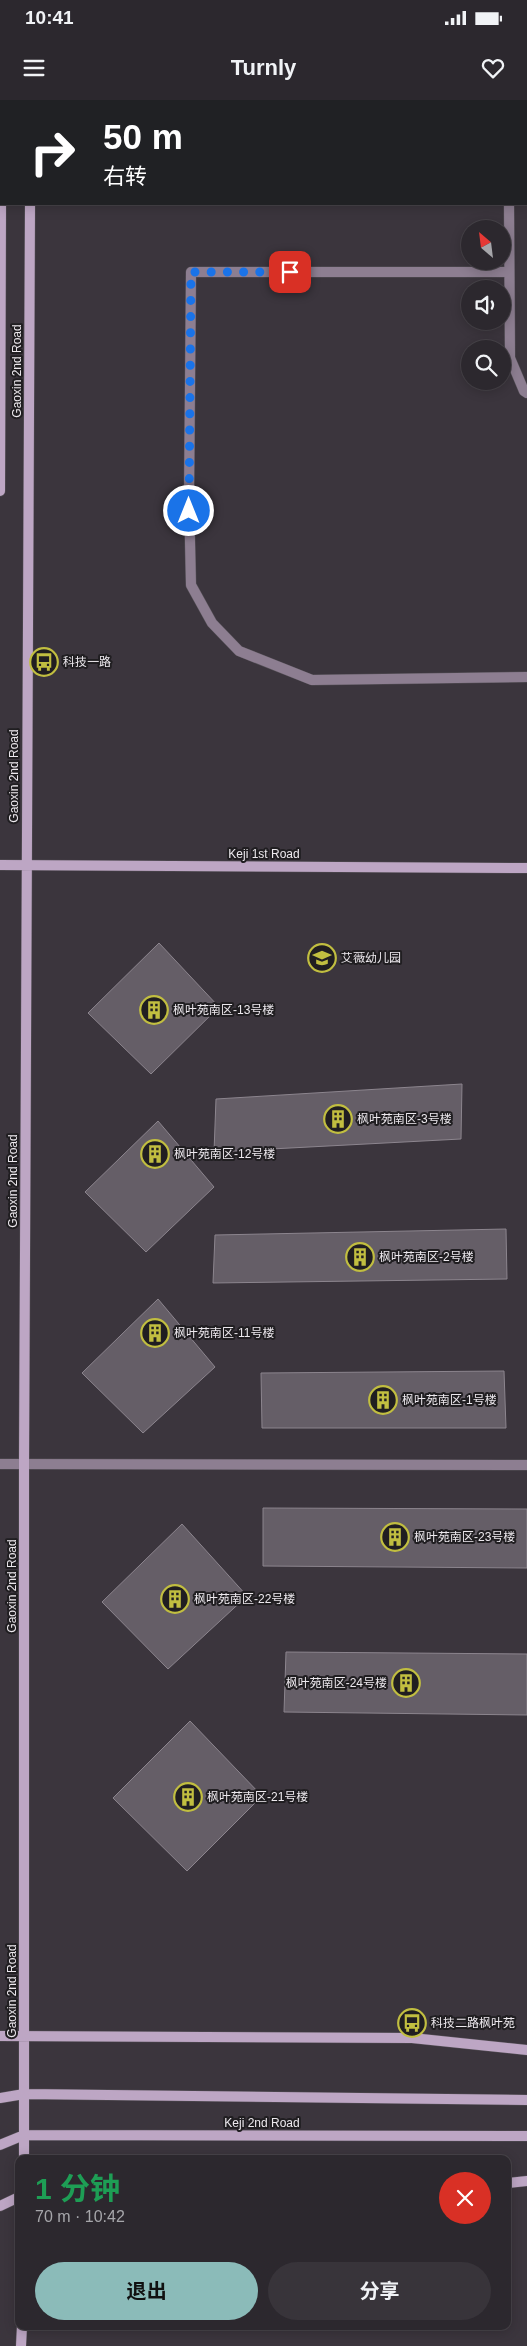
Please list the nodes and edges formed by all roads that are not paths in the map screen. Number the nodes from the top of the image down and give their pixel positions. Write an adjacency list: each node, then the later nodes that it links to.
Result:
1 (2, 205): 6 (street, Gaoxin 2nd Road)
2 (30, 205): 9 (street, Gaoxin 2nd Road)
3 (509, 205): 4 (street)
4 (508, 272): 5 (street); 7 (street)
5 (527, 394)
6 (0, 491)
7 (527, 678)
8 (0, 865): 9 (street, Keji 1st Road)
9 (27, 865): 10 (street, Keji 1st Road); 12 (street, Gaoxin 2nd Road)
10 (527, 868)
11 (0, 1464): 12 (street)
12 (24, 1464): 13 (street); 15 (street, Gaoxin 2nd Road)
13 (527, 1465)
14 (0, 2036): 15 (street)
15 (24, 2036): 16 (street); 17 (street, Gaoxin 2nd Road)
16 (527, 2050)
17 (24, 2094): 18 (street, Keji 2nd Road); 19 (street, Keji 2nd Road); 20 (street, Gaoxin 2nd Road)
18 (0, 2098)
19 (527, 2100)
20 (24, 2135): 21 (street, Keji 2nd Road); 22 (street, Keji 2nd Road); 23 (street, Gaoxin 2nd Road)
21 (527, 2136)
22 (0, 2145)
23 (24, 2155)
24 (527, 2181): 25 (street)
25 (511, 2183)
26 (15, 2199): 27 (street)
27 (0, 2206)
28 (22, 2330): 29 (street)
29 (21, 2346)

